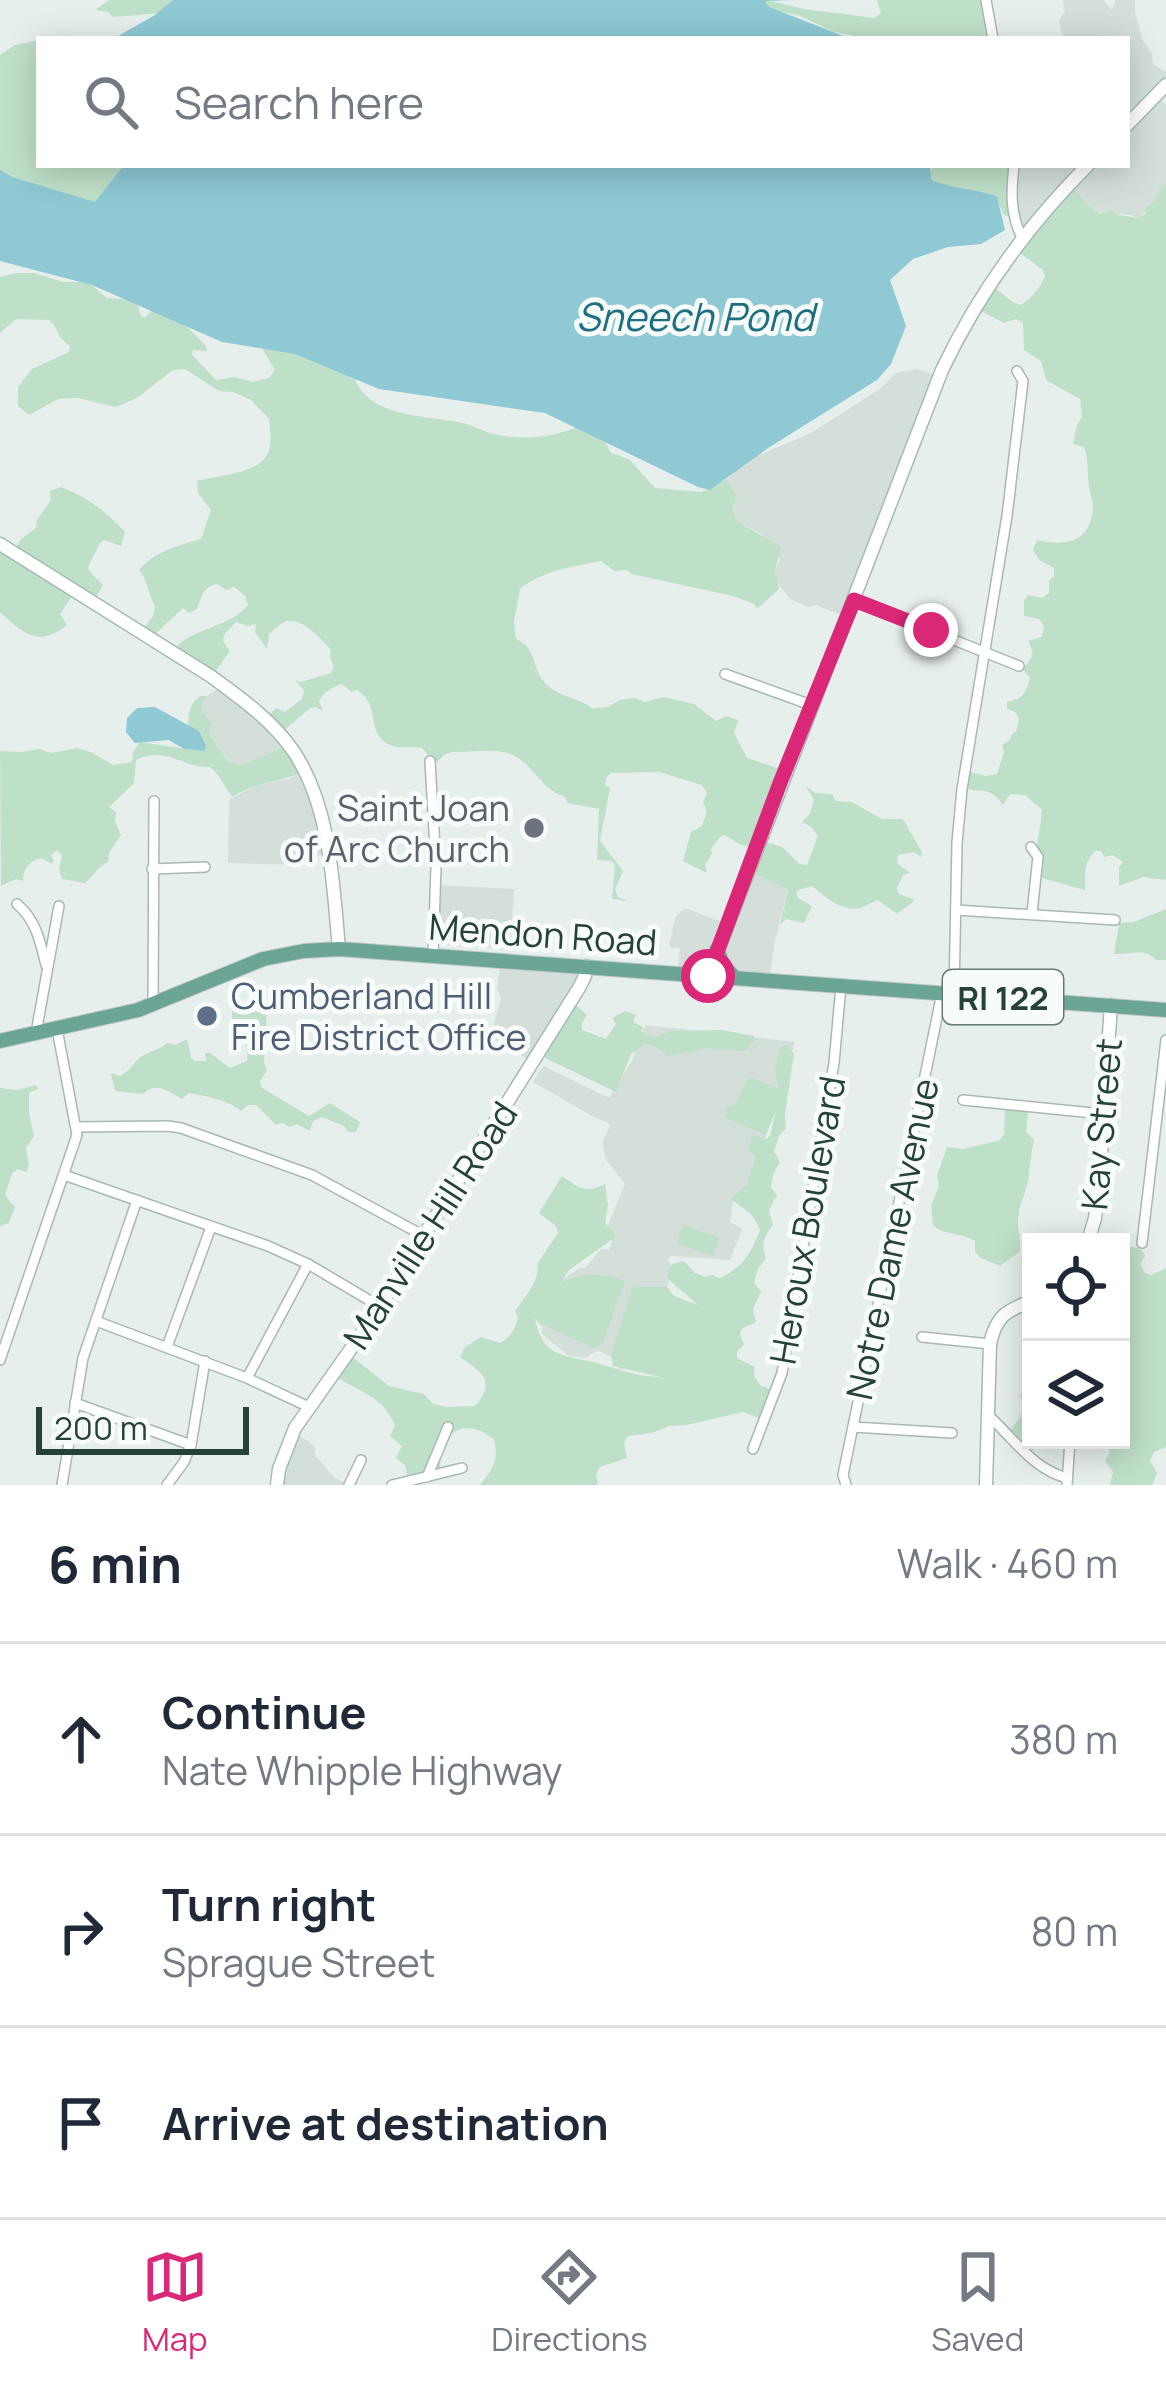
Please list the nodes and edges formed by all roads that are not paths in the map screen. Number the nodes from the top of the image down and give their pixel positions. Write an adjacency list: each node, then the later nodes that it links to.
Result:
1 (986, 0): 2 (street)
2 (992, 36)
3 (1166, 85): 4 (main road)
4 (1130, 122)
5 (1014, 168): 7 (street)
6 (1085, 168): 7 (main road)
7 (1022, 238): 10 (main road)
8 (1017, 371): 11 (street, Notre Dame Avenue)
9 (0, 544): 26 (main road)
10 (854, 600): 11 (street); 14 (main road)
11 (983, 651): 12 (street); 22 (street, Notre Dame Avenue)
12 (1019, 666)
13 (724, 674): 14 (street)
14 (811, 705): 25 (main road)
15 (430, 761): 27 (street)
16 (154, 801): 19 (street)
17 (1031, 847): 23 (street)
18 (206, 867): 19 (street)
19 (152, 869): 34 (street)
20 (17, 904): 29 (street)
21 (59, 906): 29 (street)
22 (956, 910): 23 (street); 33 (street, Notre Dame Avenue)
23 (1032, 913): 24 (street)
24 (1115, 920)
25 (717, 949): 30 (main road); 31 (main road)
26 (339, 950): 27 (main road, Mendon Road / RI 122); 34 (main road, Mendon Road / RI 122)
27 (433, 956): 28 (main road, Mendon Road / RI 122)
28 (586, 966): 30 (main road, Mendon Road / RI 122); 48 (main road, Manville Hill Road)
29 (47, 970): 38 (street)
30 (708, 976): 31 (main road, Mendon Road / RI 122)
31 (734, 977): 32 (main road, Mendon Road / RI 122)
32 (841, 986): 33 (main road, Mendon Road / RI 122); 68 (street, Heroux Boulevard)
33 (948, 993): 35 (main road, Mendon Road / RI 122); 65 (street, Notre Dame Avenue)
34 (153, 1004): 37 (main road, Mendon Road / RI 122)
35 (1111, 1005): 36 (main road, Mendon Road / RI 122); 42 (main road, Kay Street)
36 (1166, 1010)
37 (57, 1029): 38 (main road, Mendon Road / RI 122); 43 (street)
38 (36, 1033): 40 (main road, Mendon Road / RI 122)
39 (1166, 1040): 49 (street)
40 (0, 1041)
41 (963, 1100): 42 (street)
42 (1103, 1114): 47 (main road, Kay Street)
43 (76, 1127): 44 (street); 48 (street)
44 (64, 1175): 45 (street); 56 (street)
45 (137, 1200): 46 (street); 53 (street)
46 (211, 1227): 50 (street); 57 (street)
47 (1090, 1233)
48 (424, 1236): 52 (main road, Manville Hill Road)
49 (1142, 1244)
50 (308, 1264): 52 (street); 60 (street)
51 (1022, 1305): 55 (main road)
52 (380, 1306): 62 (main road, Manville Hill Road)
53 (96, 1321): 57 (street); 61 (street)
54 (922, 1337): 55 (street)
55 (990, 1344): 63 (main road)
56 (2, 1347): 58 (street)
57 (166, 1347): 59 (street)
58 (0, 1360)
59 (205, 1361): 60 (street); 67 (street)
60 (247, 1378): 62 (street)
61 (75, 1403): 67 (street); 75 (street)
62 (309, 1407): 77 (main road, Manville Hill Road)
63 (989, 1417): 73 (street); 80 (main road)
64 (448, 1426): 72 (street)
65 (854, 1427): 66 (street); 74 (street, Notre Dame Avenue)
66 (952, 1433)
67 (191, 1445): 76 (street)
68 (753, 1449)
69 (1069, 1449): 73 (street)
70 (361, 1460): 78 (street)
71 (462, 1468): 72 (street)
72 (427, 1477): 79 (street)
73 (1067, 1481)
74 (846, 1484)
75 (62, 1485)
76 (166, 1485)
77 (277, 1485)
78 (349, 1485)
79 (392, 1485)
80 (986, 1485)

